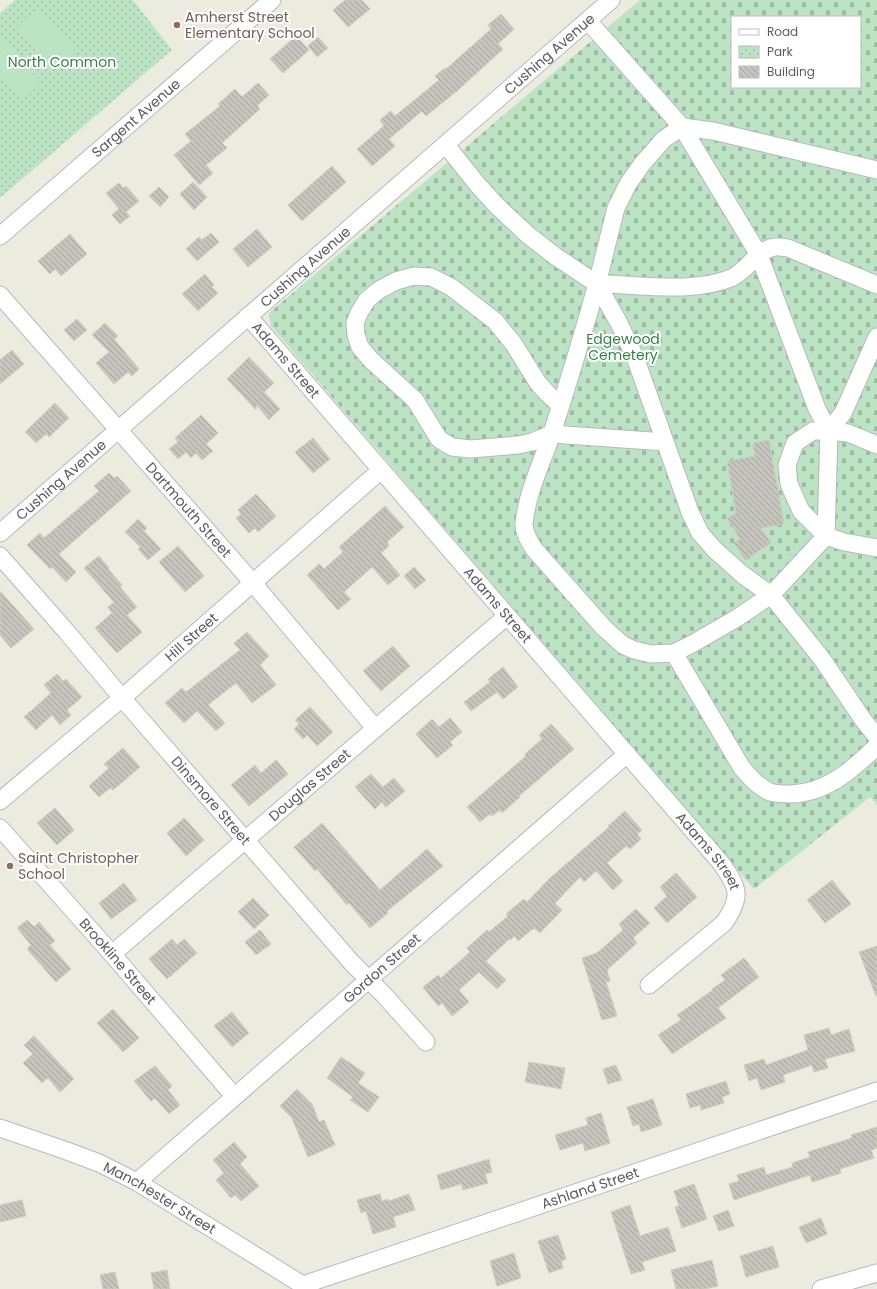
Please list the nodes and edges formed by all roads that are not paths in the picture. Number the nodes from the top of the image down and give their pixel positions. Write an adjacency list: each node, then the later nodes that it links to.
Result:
1 (272, 0): 7 (street, Sargent Avenue)
2 (612, 0): 3 (street, Cushing Avenue)
3 (588, 21): 4 (street); 5 (street, Cushing Avenue)
4 (682, 127): 6 (street); 8 (street); 9 (street)
5 (446, 145): 9 (street); 12 (street, Cushing Avenue)
6 (877, 170)
7 (0, 236)
8 (759, 255): 9 (street); 10 (street); 16 (street)
9 (597, 284): 14 (street); 18 (street)
10 (877, 285)
11 (0, 295): 15 (street, Dartmouth Street)
12 (248, 316): 15 (street, Cushing Avenue); 20 (street, Adams Street)
13 (877, 337): 16 (street)
14 (560, 405): 17 (street); 17 (street)
15 (119, 430): 21 (street, Cushing Avenue); 25 (street, Dartmouth Street)
16 (829, 430): 19 (street); 22 (street); 22 (street)
17 (552, 434): 18 (street); 28 (street)
18 (665, 442): 26 (street)
19 (877, 445)
20 (381, 470): 25 (street, Hill Street); 27 (street, Adams Street)
21 (0, 533)
22 (826, 536): 23 (street); 26 (street)
23 (876, 544)
24 (0, 556): 29 (street, Dinsmore Street)
25 (253, 583): 29 (street, Hill Street); 30 (street, Dartmouth Street)
26 (772, 595): 28 (street); 31 (street)
27 (507, 616): 30 (street, Douglas Street); 33 (street, Adams Street)
28 (674, 653): 32 (street)
29 (122, 698): 34 (street, Hill Street); 36 (street, Dinsmore Street)
30 (375, 728): 36 (street, Douglas Street)
31 (877, 736)
32 (877, 746)
33 (626, 754): 38 (street, Gordon Street); 39 (street, Adams Street)
34 (0, 801)
35 (0, 828): 37 (street, Brookline Street)
36 (245, 840): 37 (street, Douglas Street); 38 (street, Dinsmore Street)
37 (112, 954): 42 (street, Brookline Street)
38 (369, 980): 40 (street, Dinsmore Street); 42 (street, Gordon Street)
39 (649, 985)
40 (426, 1042)
41 (877, 1091): 46 (street, Ashland Street)
42 (234, 1096): 44 (street, Gordon Street)
43 (0, 1128): 44 (street, Manchester Street)
44 (137, 1182): 46 (street, Manchester Street)
45 (877, 1273): 47 (street)
46 (306, 1287)
47 (821, 1289)

